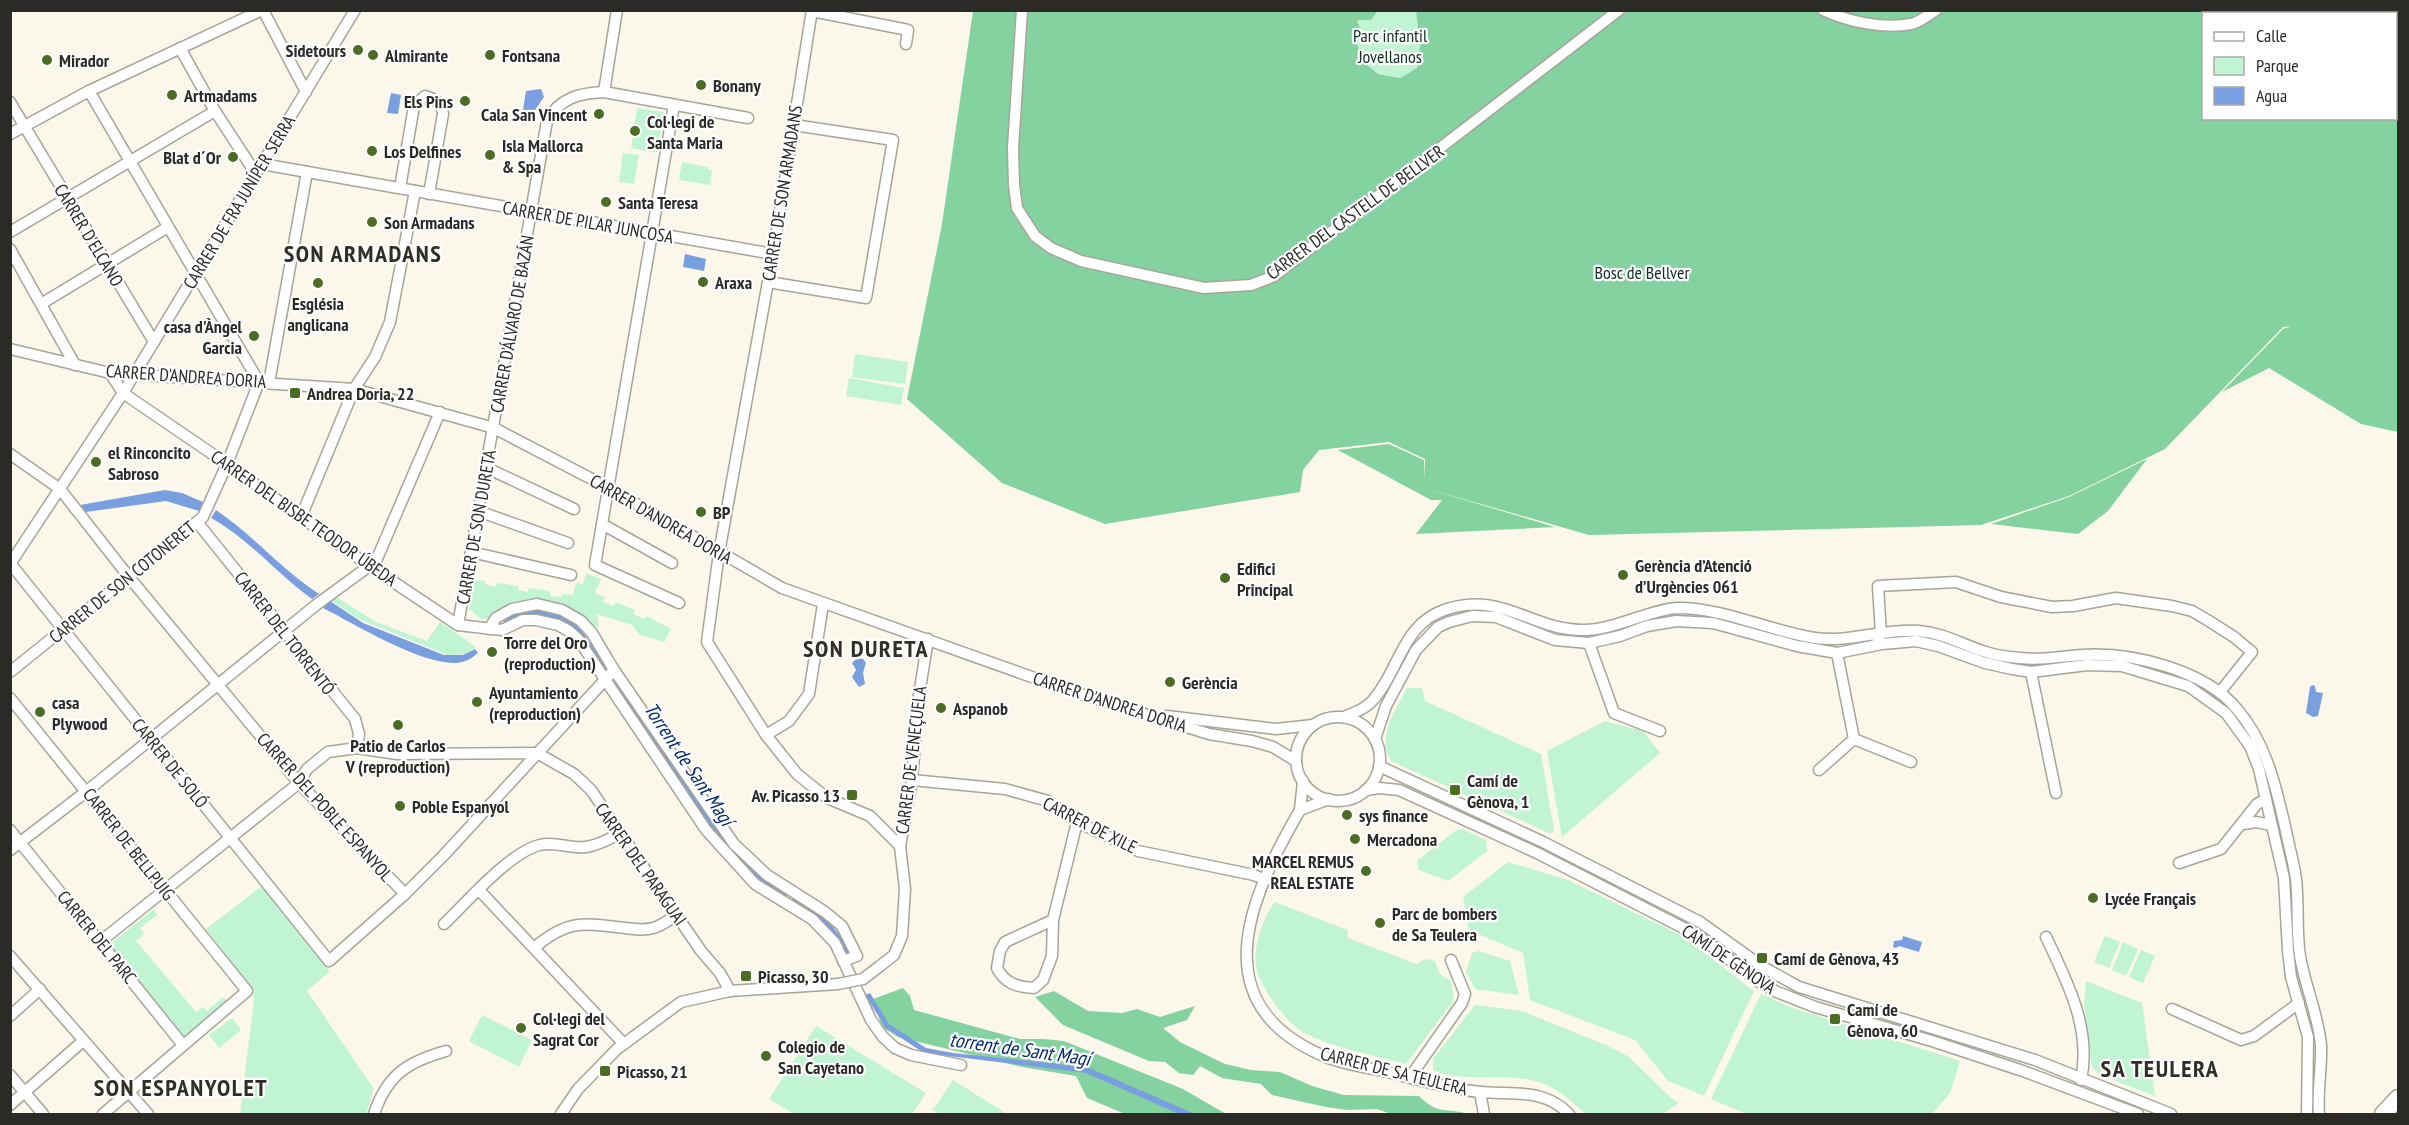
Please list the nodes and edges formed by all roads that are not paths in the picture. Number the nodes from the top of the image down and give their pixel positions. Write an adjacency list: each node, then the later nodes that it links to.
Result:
1 (262, 10): 10 (street); 12 (street)
2 (355, 10): 12 (street, CARRER DE FRA JUNÍPER SERRA)
3 (617, 10): 13 (street)
4 (1022, 10): 5 (street, CARRER DEL CASTELL DE BELLVER)
5 (1619, 10)
6 (1823, 10): 7 (street)
7 (1936, 10)
8 (812, 11): 9 (street); 18 (street, CARRER DE SON ARMADANS)
9 (906, 44)
10 (180, 48): 11 (street); 16 (street)
11 (89, 91): 19 (street); 21 (street)
12 (306, 92): 22 (street, CARRER DE FRA JUNÍPER SERRA)
13 (604, 92): 15 (street, CARRER D'ÁLVARO DE BAZÁN); 28 (street, CARRER D'ÁLVARO DE BAZÁN)
14 (10, 102): 19 (street, CARRER D'ELCANO)
15 (674, 105): 17 (street, CARRER D'ÁLVARO DE BAZÁN); 31 (street)
16 (215, 111): 21 (street); 22 (street)
17 (748, 118)
18 (794, 125): 33 (street, CARRER DE SON ARMADANS); 36 (street)
19 (25, 126): 20 (street); 27 (street, CARRER D'ELCANO)
20 (10, 135)
21 (131, 161): 27 (street); 29 (street)
22 (259, 169): 23 (street, CARRER DE PILAR JUNCOSA); 35 (street, CARRER DE FRA JUNÍPER SERRA)
23 (307, 172): 24 (street, CARRER DE PILAR JUNCOSA); 43 (street, CARRER DE SON COTONERET)
24 (400, 189): 25 (street, CARRER DE PILAR JUNCOSA); 26 (street)
25 (415, 191): 26 (street, CARRER DE PILAR JUNCOSA); 44 (street)
26 (429, 194): 28 (street, CARRER DE PILAR JUNCOSA)
27 (67, 198): 30 (street); 34 (street, CARRER D'ELCANO)
28 (531, 212): 31 (street, CARRER DE PILAR JUNCOSA); 47 (street, CARRER D'ÁLVARO DE BAZÁN)
29 (168, 227): 34 (street); 35 (street)
30 (10, 232)
31 (651, 233): 33 (street, CARRER DE PILAR JUNCOSA); 51 (street)
32 (10, 249): 37 (street)
33 (773, 254): 36 (street, CARRER DE SON ARMADANS)
34 (106, 264): 37 (street); 38 (street, CARRER D'ELCANO)
35 (195, 274): 38 (street, CARRER DE FRA JUNÍPER SERRA); 43 (street)
36 (768, 282): 60 (street, CARRER DE SON ARMADANS)
37 (41, 304): 40 (street)
38 (154, 342): 42 (street, CARRER DE FRA JUNÍPER SERRA)
39 (10, 349): 40 (street, CARRER D'ANDREA DORIA)
40 (75, 365): 41 (street, CARRER D'ANDREA DORIA)
41 (110, 373): 42 (street, CARRER D'ANDREA DORIA); 45 (street)
42 (134, 375): 43 (street, CARRER D'ANDREA DORIA); 45 (street, CARRER DE FRA JUNÍPER SERRA)
43 (264, 382): 44 (street, CARRER D'ANDREA DORIA); 49 (street, CARRER DE SON COTONERET)
44 (354, 389): 46 (street, CARRER D'ANDREA DORIA); 55 (street)
45 (123, 393): 49 (street, CARRER DEL BISBE TEODOR ÚBEDA); 52 (street, CARRER DE FRA JUNÍPER SERRA)
46 (440, 412): 47 (street, CARRER D'ANDREA DORIA); 63 (street)
47 (494, 428): 50 (street, CARRER DE SON DURETA); 51 (street, CARRER D'ANDREA DORIA)
48 (10, 454): 52 (street, CARRER DEL POBLE ESPANYOL)
49 (227, 464): 55 (street, CARRER DEL BISBE TEODOR ÚBEDA); 56 (street, CARRER DE SON COTONERET)
50 (487, 468): 53 (street); 54 (street, CARRER DE SON DURETA)
51 (609, 488): 57 (street); 60 (street, CARRER D'ANDREA DORIA)
52 (60, 489): 61 (street, CARRER DE FRA JUNÍPER SERRA); 65 (street, CARRER DEL POBLE ESPANYOL)
53 (574, 509)
54 (478, 512): 58 (street); 59 (street, CARRER DE SON DURETA)
55 (301, 517): 63 (street, CARRER DEL BISBE TEODOR ÚBEDA)
56 (200, 519): 65 (street, CARRER DE SON COTONERET); 73 (street, CARRER DEL TORRENTÓ)
57 (602, 524): 62 (street); 66 (street)
58 (568, 543)
59 (471, 552): 64 (street); 70 (street, CARRER DE SON DURETA)
60 (719, 553): 67 (street, CARRER D'ANDREA DORIA); 91 (street, CARRER DE SON ARMADANS)
61 (11, 563): 72 (street, CARRER DE SOLÓ)
62 (672, 563)
63 (368, 566): 70 (street, CARRER DEL BISBE TEODOR ÚBEDA); 73 (street)
64 (572, 575)
65 (129, 577): 72 (street, CARRER DE SON COTONERET); 84 (street, CARRER DEL POBLE ESPANYOL)
66 (679, 603)
67 (823, 604): 76 (street, CARRER D'ANDREA DORIA); 91 (street)
68 (1633, 620): 69 (street); 75 (street); 77 (street)
69 (1547, 624): 77 (street); 88 (street)
70 (458, 626): 71 (street, CARRER DEL BISBE TEODOR ÚBEDA)
71 (491, 629): 83 (street); 83 (street)
72 (63, 630): 81 (street, CARRER DE SON COTONERET); 92 (street, CARRER DE SOLÓ)
73 (284, 631): 84 (street); 96 (street, CARRER DEL TORRENTÓ)
74 (1881, 634): 75 (street); 78 (street); 79 (street); 85 (street)
75 (1799, 635): 78 (street)
76 (928, 639): 87 (street, CARRER D'ANDREA DORIA); 102 (street, CARRER DE VENEÇUELA)
77 (1589, 643): 78 (street); 90 (street); 93 (street)
78 (1837, 653): 82 (street); 94 (street)
79 (1988, 653): 80 (street); 82 (street)
80 (2086, 654): 82 (street); 85 (street)
81 (10, 672)
82 (2031, 672): 108 (street); 109 (street)
83 (609, 674): 97 (street, CARRER DEL POBLE ESPANYOL); 105 (street)
84 (218, 686): 92 (street); 104 (street, CARRER DEL POBLE ESPANYOL)
85 (2220, 692): 95 (street)
86 (10, 698): 107 (street, CARRER DE BELLPUIG)
87 (1132, 710): 89 (street); 98 (street, CARRER D'ANDREA DORIA)
88 (1344, 717): 89 (street); 93 (street)
89 (1313, 725): 98 (street)
90 (1660, 731)
91 (766, 735): 119 (street, CARRER DE SON ARMADANS)
92 (150, 738): 107 (street); 117 (street, CARRER DE SOLÓ)
93 (1375, 739): 100 (street)
94 (1854, 740): 99 (street); 101 (street)
95 (2261, 743): 109 (street); 121 (street)
96 (357, 748): 97 (street, CARRER DEL POBLE ESPANYOL); 104 (street, CARRER DEL POBLE ESPANYOL)
97 (537, 753): 116 (street, CARRER DEL PARAGUAI); 126 (street, CARRER DEL POBLE ESPANYOL)
98 (1296, 761): 103 (street)
99 (1911, 762)
100 (1379, 766): 106 (street); 148 (street, CAMÍ DE GÈNOVA)
101 (1819, 770)
102 (912, 780): 112 (street, CARRER DE XILE); 119 (street, CARRER DE VENEÇUELA)
103 (1303, 781): 110 (street); 111 (street, CARRER DE SA TEULERA)
104 (299, 783): 117 (street, CARRER DEL POBLE ESPANYOL); 126 (street, CARRER DEL POBLE ESPANYOL)
105 (686, 788): 135 (street); 135 (street)
106 (1366, 790): 110 (street); 161 (street, CAMÍ DE GÈNOVA)
107 (87, 791): 118 (street); 124 (street, CARRER DE BELLPUIG)
108 (2056, 793)
109 (2266, 799): 113 (street); 114 (street); 121 (street)
110 (1329, 800): 111 (street)
111 (1300, 810): 123 (street, CARRER DE SA TEULERA)
112 (1077, 822): 123 (street, CARRER DE XILE); 128 (street)
113 (2243, 824): 114 (street); 122 (street)
114 (2271, 825): 138 (street)
115 (10, 830): 118 (street, CARRER DEL PARC)
116 (620, 833): 125 (street); 127 (street, CARRER DEL PARAGUAI)
117 (231, 837): 124 (street, CARRER DEL POBLE ESPANYOL); 126 (street, CARRER DE SOLÓ)
118 (20, 841): 120 (street); 131 (street, CARRER DEL PARC)
119 (900, 846): 137 (street, CARRER DE VENEÇUELA, bridge)
120 (10, 849)
121 (2292, 859): 164 (street)
122 (2179, 862)
123 (1266, 880): 147 (street, CARRER DE SA TEULERA)
124 (165, 890): 131 (street, CARRER DEL POBLE ESPANYOL); 143 (street, CARRER DE BELLPUIG)
125 (479, 890): 129 (street); 132 (street)
126 (405, 894)
127 (677, 915): 132 (street); 137 (street, CARRER DEL PARAGUAI)
128 (1053, 920): 128 (street)
129 (444, 924)
130 (2046, 937): 148 (street)
131 (101, 941): 143 (street, CARRER DEL PARC)
132 (534, 948): 142 (street)
133 (10, 956): 136 (street)
134 (1451, 960): 147 (street)
135 (843, 961): 145 (street)
136 (40, 989): 140 (street); 141 (street)
137 (730, 991): 142 (street, CARRER DE VENEÇUELA)
138 (2299, 1003): 139 (street); 163 (street)
139 (2172, 1009)
140 (10, 1016)
141 (83, 1041): 149 (street); 150 (street)
142 (624, 1044): 158 (street, CARRER DE VENEÇUELA)
143 (183, 1045): 150 (street)
144 (446, 1051): 157 (street)
145 (961, 1065)
146 (10, 1075): 149 (street)
147 (1410, 1077): 151 (street, CARRER DE SA TEULERA)
148 (2081, 1080): 162 (street, CAMÍ DE GÈNOVA)
149 (25, 1091): 153 (street); 154 (street)
150 (128, 1091): 155 (street); 156 (street)
151 (1480, 1092): 159 (street); 160 (street, CARRER DE SA TEULERA)
152 (2398, 1098): 165 (highway)
153 (10, 1105)
154 (43, 1114)
155 (103, 1114)
156 (148, 1114)
157 (374, 1114)
158 (561, 1114)
159 (1484, 1114)
160 (1569, 1114)
161 (2139, 1114)
162 (2170, 1114)
163 (2307, 1114)
164 (2319, 1114)
165 (2383, 1114)

